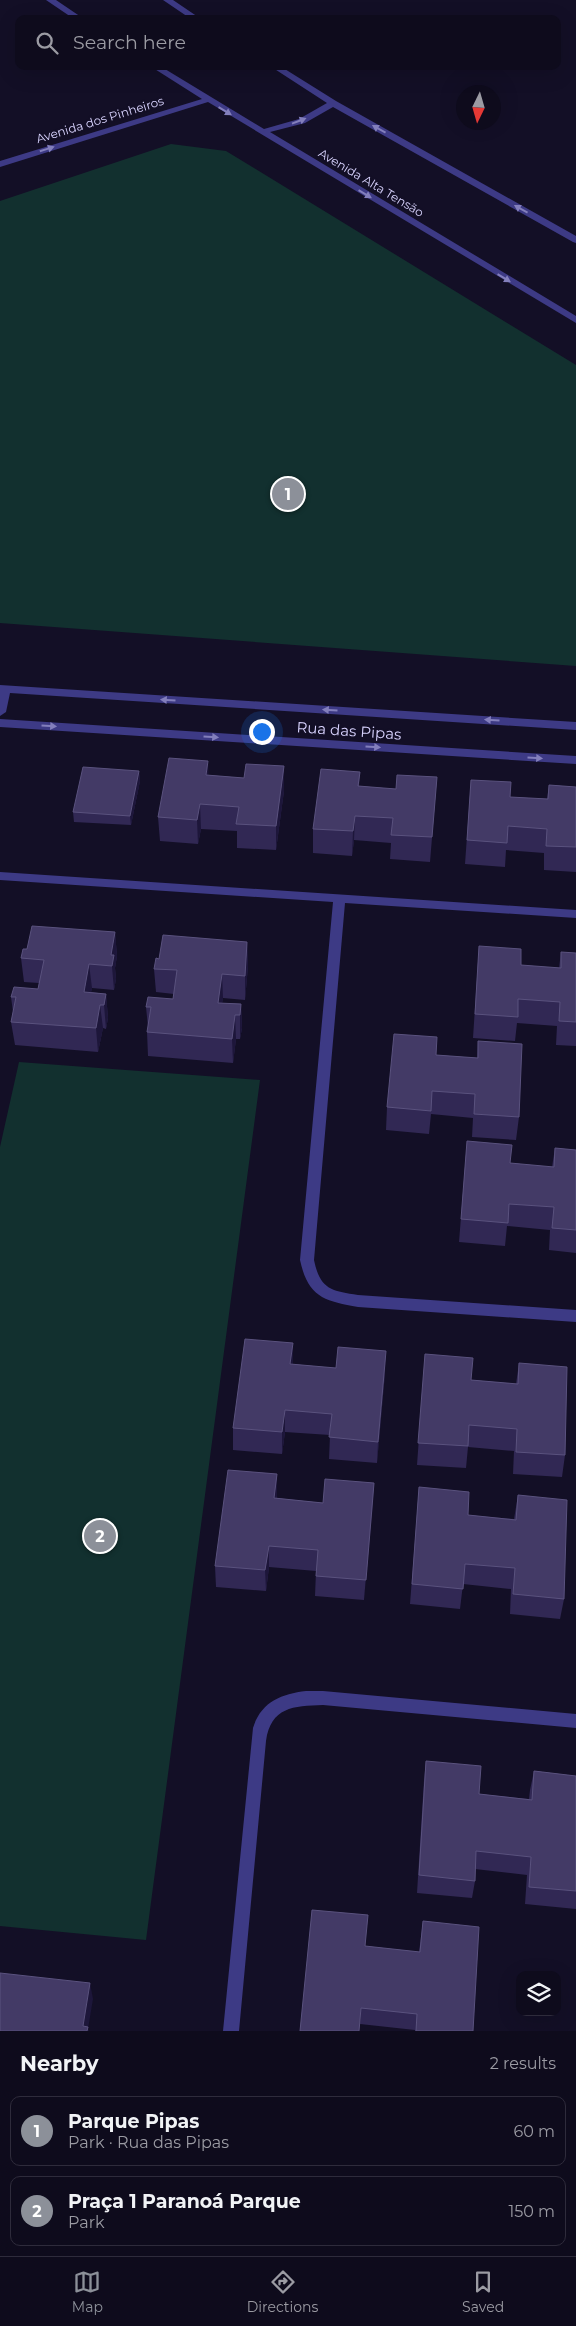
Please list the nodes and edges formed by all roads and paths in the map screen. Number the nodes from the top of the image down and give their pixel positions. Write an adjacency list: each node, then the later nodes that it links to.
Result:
1 (50, 0): 3 (street)
2 (166, 0): 4 (street)
3 (74, 15)
4 (190, 15)
5 (160, 70): 7 (street, Avenida Alta Tensão)
6 (280, 70): 8 (street)
7 (208, 100): 9 (street, Avenida Alta Tensão, one-way to 9); 10 (street, Avenida dos Pinheiros, one-way to 7)
8 (333, 103): 9 (street, one-way to 8); 11 (street, one-way to 8)
9 (261, 132): 12 (street, Avenida Alta Tensão, one-way to 12)
10 (0, 164)
11 (576, 240)
12 (576, 320)
13 (3, 689): 14 (street); 16 (street, Rua das Pipas, one-way to 13)
14 (0, 712)
15 (0, 723): 17 (street, Rua das Pipas, one-way to 17)
16 (576, 726)
17 (576, 760)
18 (0, 876): 19 (street)
19 (338, 899): 20 (street); 21 (street)
20 (576, 914)
21 (576, 1316)
22 (576, 1721): 23 (street)
23 (232, 2031)

